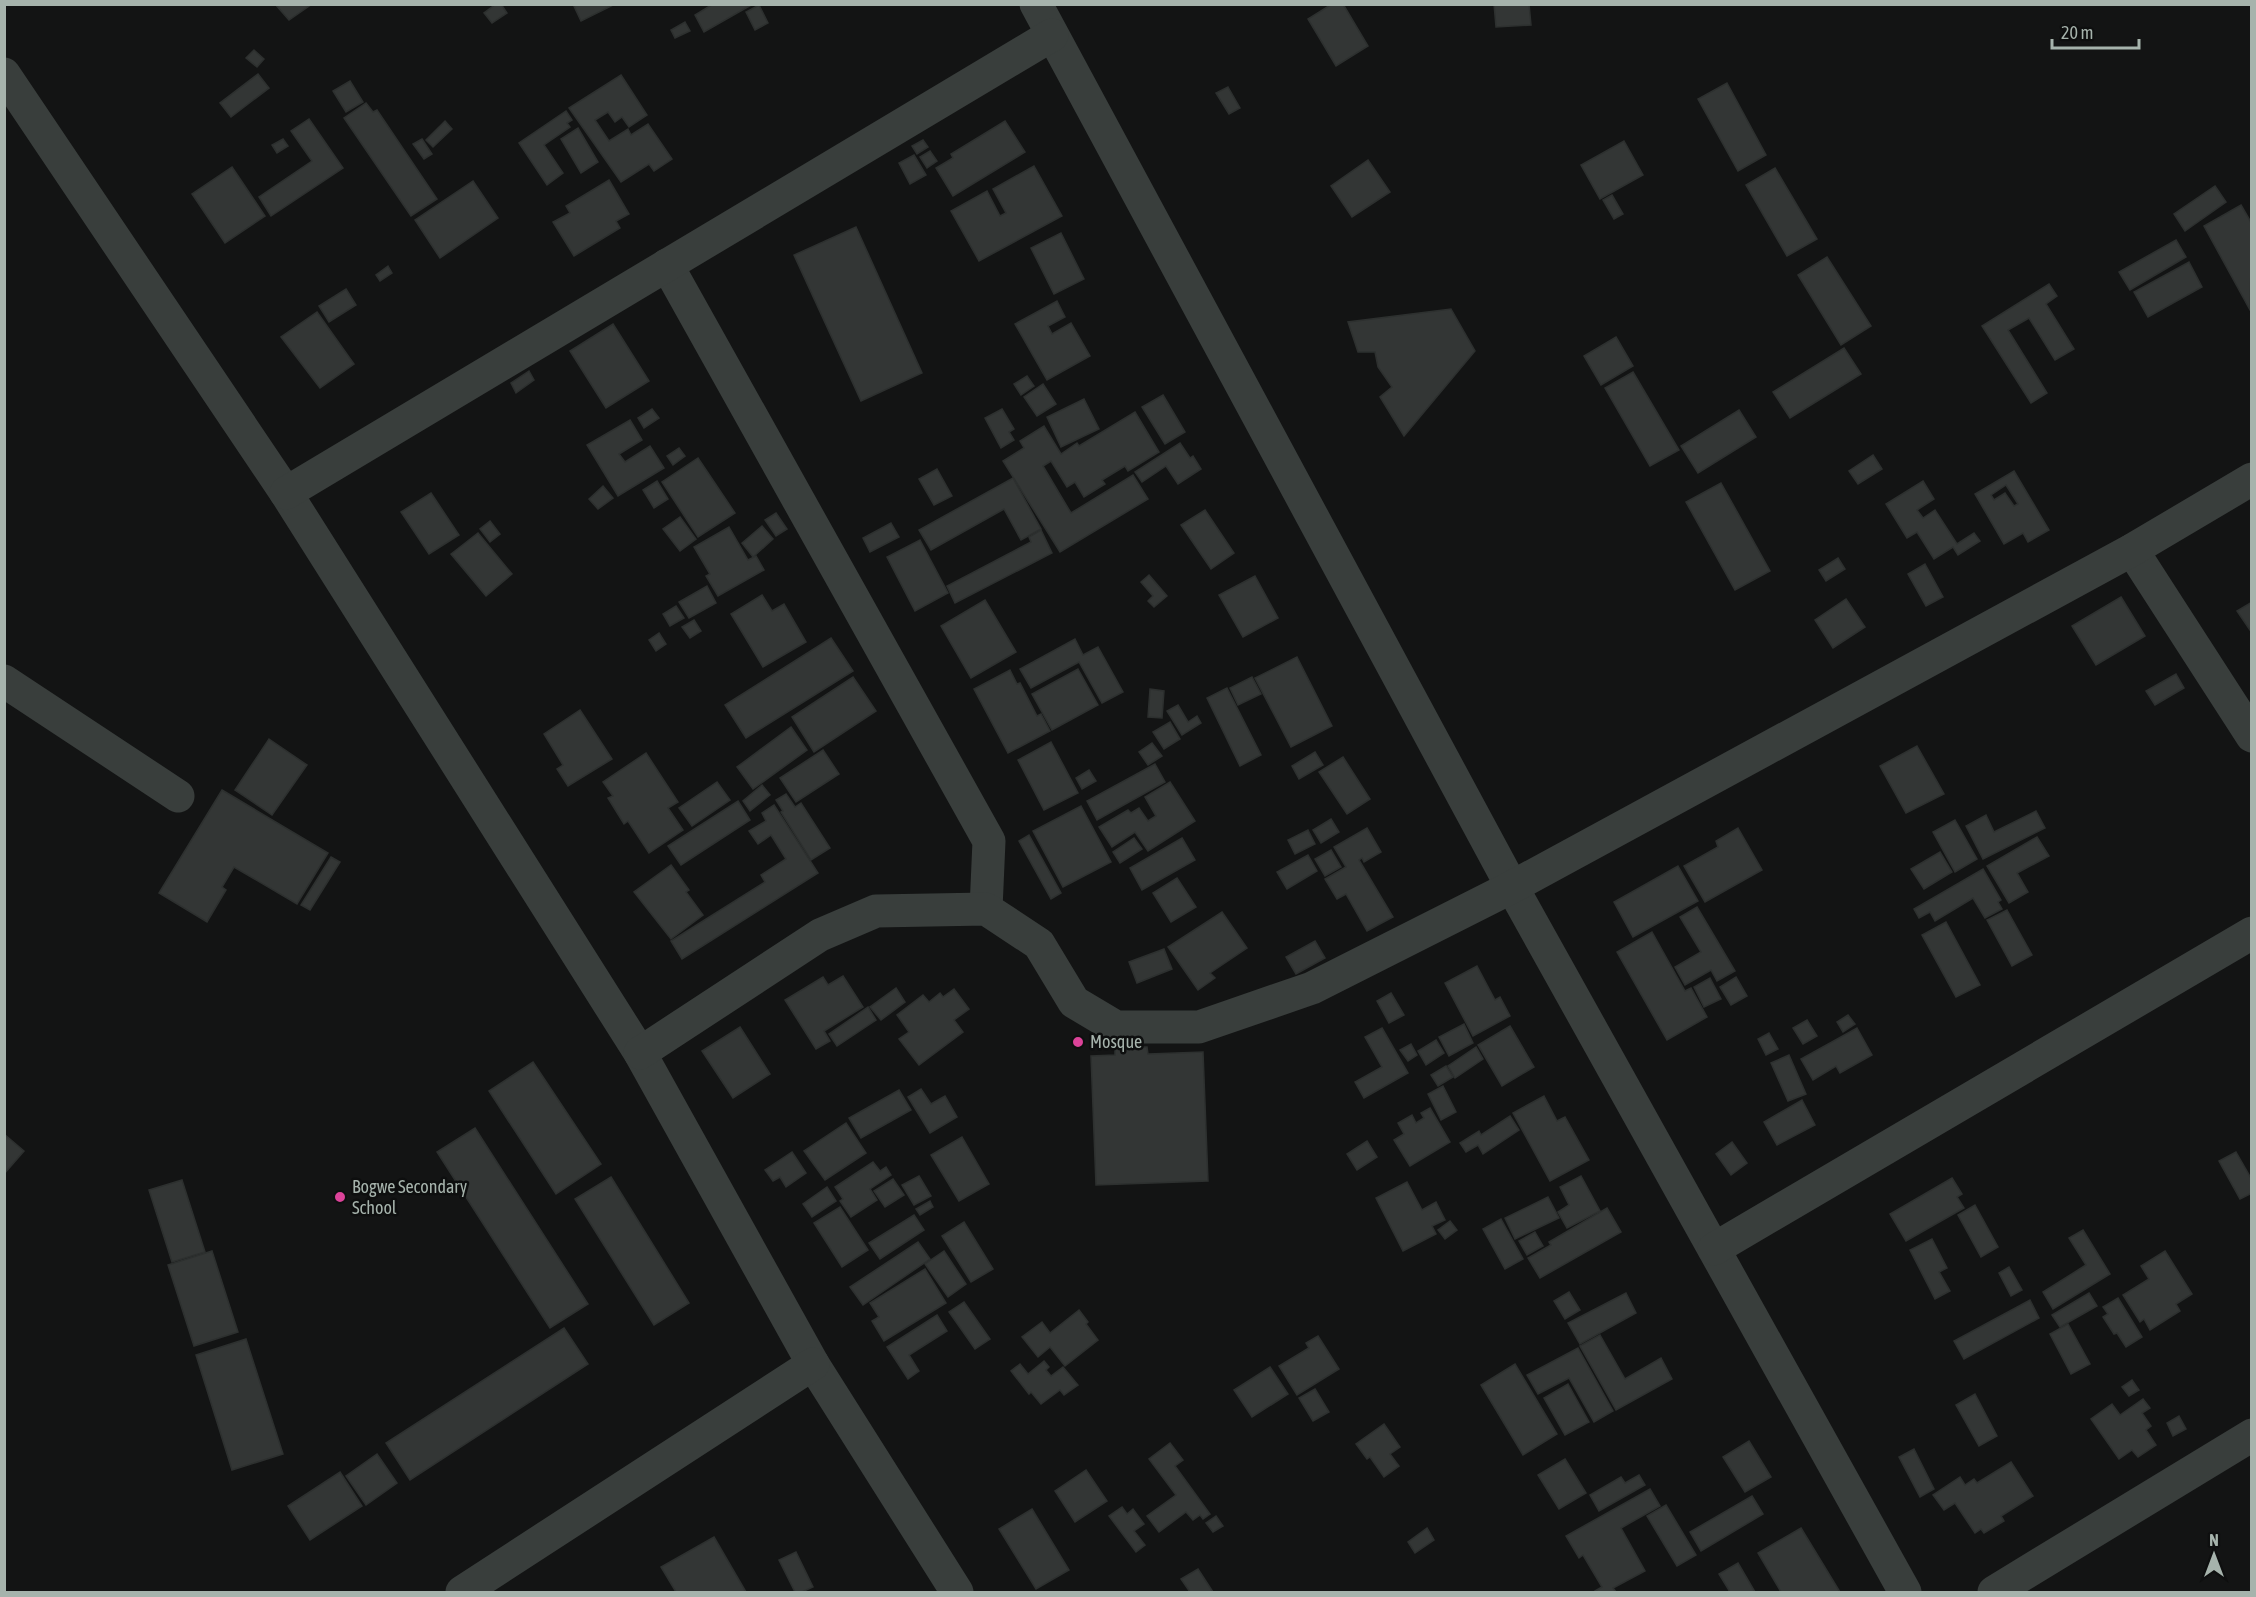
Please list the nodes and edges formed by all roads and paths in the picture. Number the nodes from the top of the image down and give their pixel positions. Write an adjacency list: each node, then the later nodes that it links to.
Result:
1 (1036, 4): 2 (street)
2 (1052, 35): 4 (street); 11 (street)
3 (4, 74): 6 (street)
4 (667, 265): 6 (street); 12 (street)
5 (2252, 479): 7 (street)
6 (286, 493): 14 (street)
7 (2132, 550): 9 (street); 11 (street)
8 (4, 681): 10 (street)
9 (2252, 736)
10 (178, 796)
11 (1512, 886): 12 (street); 15 (street)
12 (986, 909): 14 (street)
13 (2252, 933): 15 (street)
14 (640, 1053): 16 (street)
15 (1714, 1249): 20 (street)
16 (813, 1364): 18 (street); 19 (street)
17 (2252, 1435): 21 (street)
18 (462, 1593)
19 (957, 1593)
20 (1905, 1593)
21 (1994, 1593)

